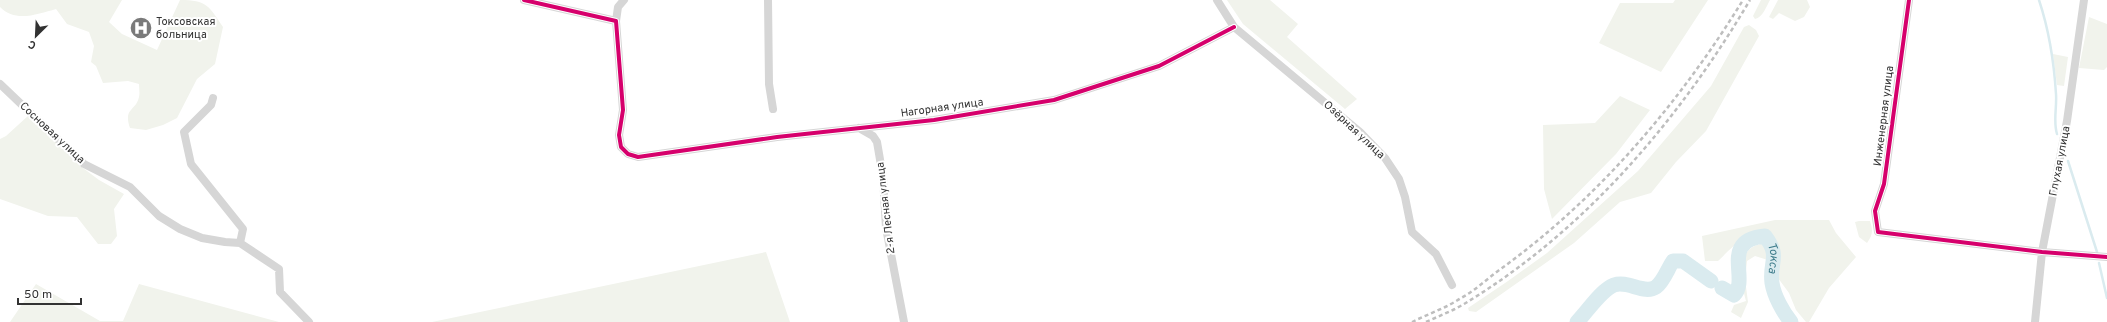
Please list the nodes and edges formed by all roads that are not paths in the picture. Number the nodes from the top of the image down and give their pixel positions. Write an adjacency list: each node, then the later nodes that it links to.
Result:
1 (524, 0): 7 (street)
2 (624, 0): 7 (street)
3 (768, 0): 11 (street)
4 (1217, 0): 8 (street, Озёрная улица)
5 (1909, 0): 14 (street, Инженерная улица)
6 (2084, 0): 14 (street, Глухая улица)
7 (616, 21): 12 (street, Нагорная улица)
8 (1234, 27): 12 (street, Нагорная улица); 16 (street, Озёрная улица)
9 (0, 84): 13 (street, Сосновая улица)
10 (213, 98): 13 (street)
11 (773, 108)
12 (858, 128): 18 (street, 2-я Лесная улица)
13 (240, 243): 17 (street, Сосновая улица)
14 (2042, 252): 15 (street); 19 (street, Глухая улица)
15 (2107, 257)
16 (1452, 285)
17 (309, 322)
18 (904, 322)
19 (2035, 322)

